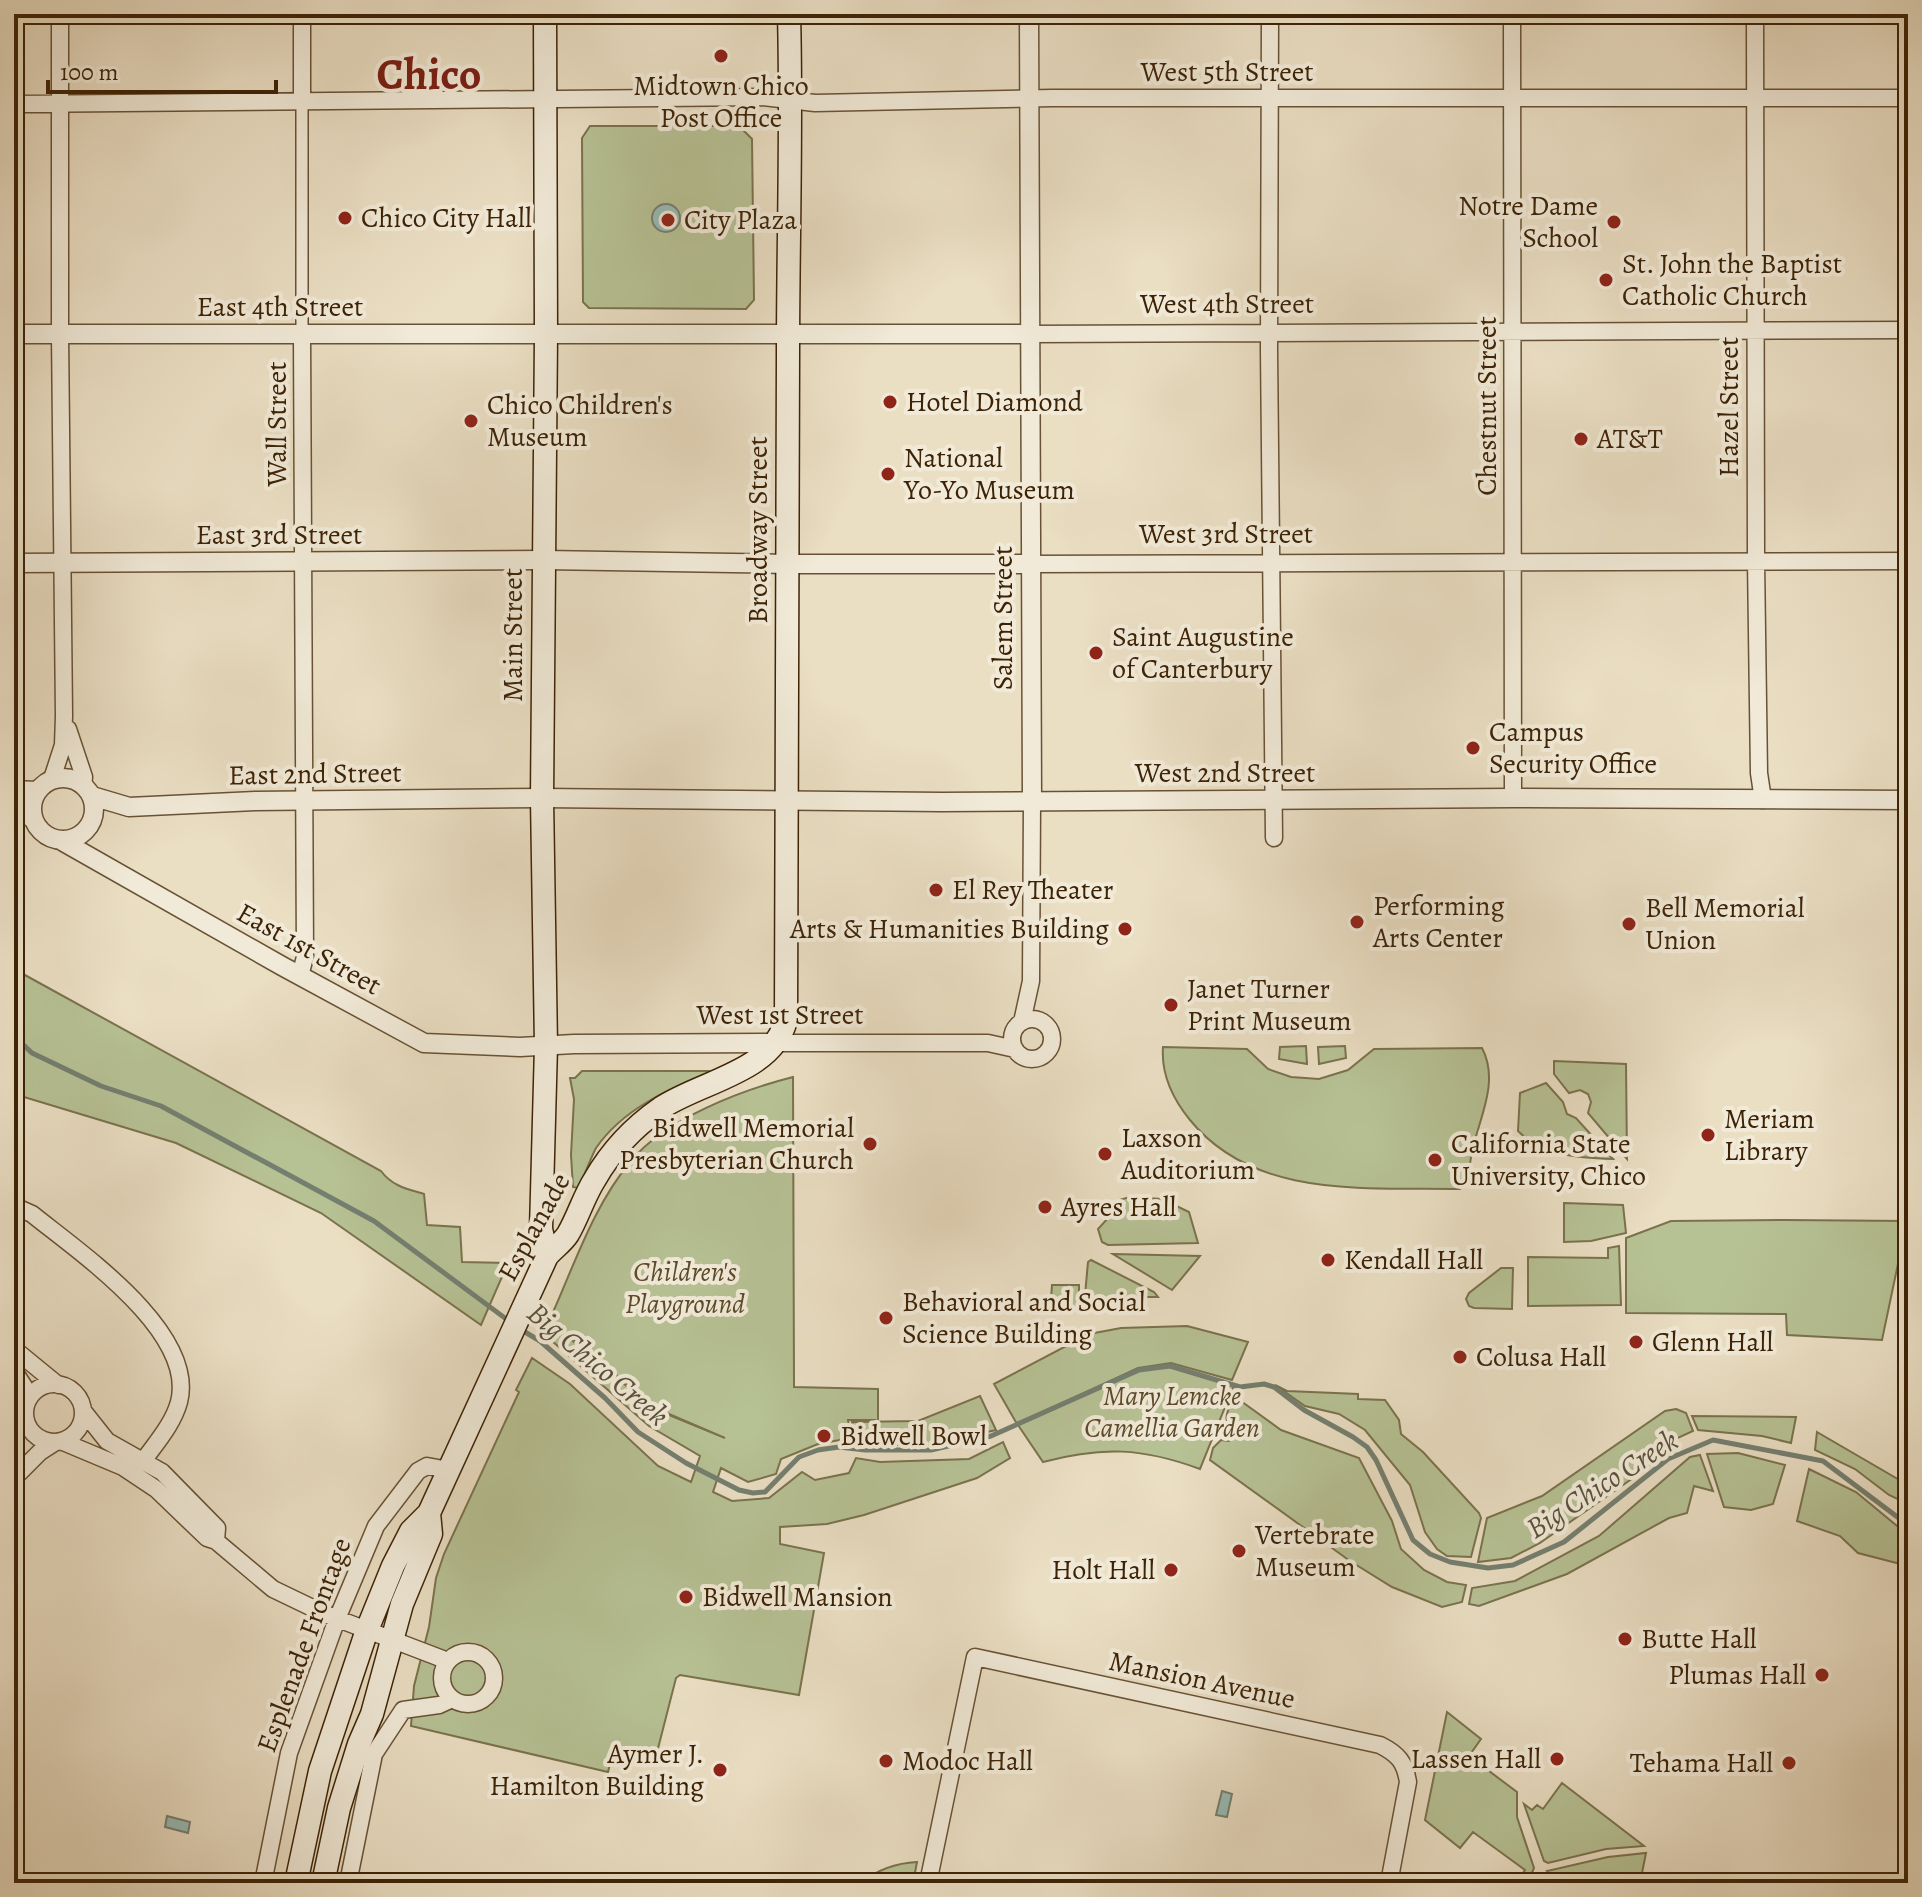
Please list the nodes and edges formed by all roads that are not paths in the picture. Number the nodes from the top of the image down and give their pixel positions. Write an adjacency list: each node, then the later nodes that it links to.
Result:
1 (60, 14): 18 (street)
2 (302, 14): 16 (street, Wall Street)
3 (545, 14): 14 (main road, Main Street)
4 (789, 14): 15 (main road, Broadway Street)
5 (1029, 14): 9 (street, Salem Street)
6 (1270, 14): 10 (street)
7 (1512, 14): 11 (street, Chestnut Street)
8 (1755, 14): 12 (street, Hazel Street)
9 (1029, 98): 10 (street, West 5th Street); 15 (street, West 5th Street); 26 (street, Salem Street)
10 (1269, 98): 11 (street, West 5th Street); 21 (street)
11 (1513, 98): 12 (street, West 5th Street); 22 (street, Chestnut Street)
12 (1755, 98): 13 (street, West 5th Street); 19 (street, Hazel Street)
13 (1908, 98)
14 (546, 100): 15 (street, West 5th Street); 16 (street, West 5th Street); 27 (main road, Main Street)
15 (791, 100): 23 (main road, Broadway Street)
16 (302, 102): 18 (street, West 5th Street); 28 (street, Wall Street)
17 (14, 104): 18 (street, West 5th Street)
18 (61, 104): 25 (street)
19 (1755, 330): 20 (street, West 4th Street); 22 (street, West 4th Street); 32 (street, Hazel Street)
20 (1908, 330)
21 (1269, 331): 22 (street, West 4th Street); 26 (street, West 4th Street); 30 (street)
22 (1513, 331): 31 (street, Chestnut Street)
23 (788, 333): 26 (street, West 4th Street); 27 (street, West 4th Street); 37 (main road, Broadway Street)
24 (14, 334): 25 (street, East 4th Street)
25 (60, 334): 28 (street, East 4th Street); 34 (street)
26 (1030, 334): 38 (street, Salem Street)
27 (546, 335): 28 (street, East 4th Street); 29 (main road, Main Street)
28 (302, 336): 36 (street, Wall Street)
29 (544, 560): 36 (street, East 3rd Street); 37 (street, West 3rd Street); 43 (main road, Main Street)
30 (1270, 561): 31 (street, West 3rd Street); 38 (street, West 3rd Street); 48 (street)
31 (1514, 561): 32 (street, West 3rd Street); 44 (street, Chestnut Street)
32 (1756, 561): 33 (street, West 3rd Street); 45 (street, Hazel Street)
33 (1908, 561)
34 (62, 562): 35 (street, East 3rd Street); 36 (street, East 3rd Street); 39 (street)
35 (14, 563)
36 (304, 563): 47 (street, Wall Street)
37 (789, 564): 38 (street, West 3rd Street); 49 (main road, Broadway Street)
38 (1031, 564): 50 (street, Salem Street)
39 (64, 716): 40 (street); 42 (street)
40 (44, 785): 41 (street); 42 (street); 52 (street)
41 (14, 790)
42 (88, 791): 47 (street, East 2nd Street); 54 (street)
43 (542, 798): 47 (street, East 2nd Street); 49 (street, West 2nd Street); 60 (main road, Main Street)
44 (1513, 798): 45 (street, West 2nd Street); 48 (street, West 2nd Street)
45 (1763, 800): 46 (street, West 2nd Street)
46 (1908, 800)
47 (304, 801): 55 (street, Wall Street)
48 (1275, 801): 50 (street, West 2nd Street); 53 (street)
49 (788, 802): 50 (street, West 2nd Street); 59 (main road, Broadway Street)
50 (1032, 802): 56 (street, Salem Street)
51 (14, 807): 52 (street)
52 (32, 818): 54 (street)
53 (1274, 838)
54 (62, 841): 55 (street, East 1st Street)
55 (300, 976): 60 (street, East 1st Street)
56 (1031, 981): 57 (street, Salem Street); 58 (street, Salem Street)
57 (1022, 1022): 58 (street); 61 (street)
58 (1041, 1022): 61 (street)
59 (775, 1043): 60 (street, West 1st Street); 61 (street, West 1st Street); 63 (main road, Esplanade)
60 (546, 1046): 63 (main road, Main Street)
61 (1015, 1049)
62 (14, 1206): 71 (street)
63 (547, 1256): 72 (main road, Esplanade)
64 (14, 1349): 66 (street)
65 (14, 1371): 67 (street)
66 (58, 1385): 67 (street); 68 (street)
67 (27, 1406): 69 (street); 70 (street)
68 (84, 1412): 70 (street); 71 (street)
69 (14, 1435)
70 (58, 1442): 73 (street); 75 (street)
71 (144, 1460): 75 (street)
72 (449, 1470): 74 (main road, Esplanade); 76 (street, Esplenade Frontage)
73 (14, 1478)
74 (429, 1513): 77 (main road, Esplanade); 78 (main road, Esplanade)
75 (216, 1541): 76 (street)
76 (337, 1619): 77 (street); 81 (street, Esplenade Frontage)
77 (367, 1630): 78 (street); 82 (main road, Esplanade)
78 (391, 1639): 79 (street); 83 (main road, Esplanade)
79 (448, 1661): 80 (street); 80 (street)
80 (452, 1699): 84 (street)
81 (263, 1883)
82 (296, 1883)
83 (323, 1883)
84 (348, 1883)
85 (928, 1883): 86 (street, Mansion Avenue)
86 (1389, 1883)

